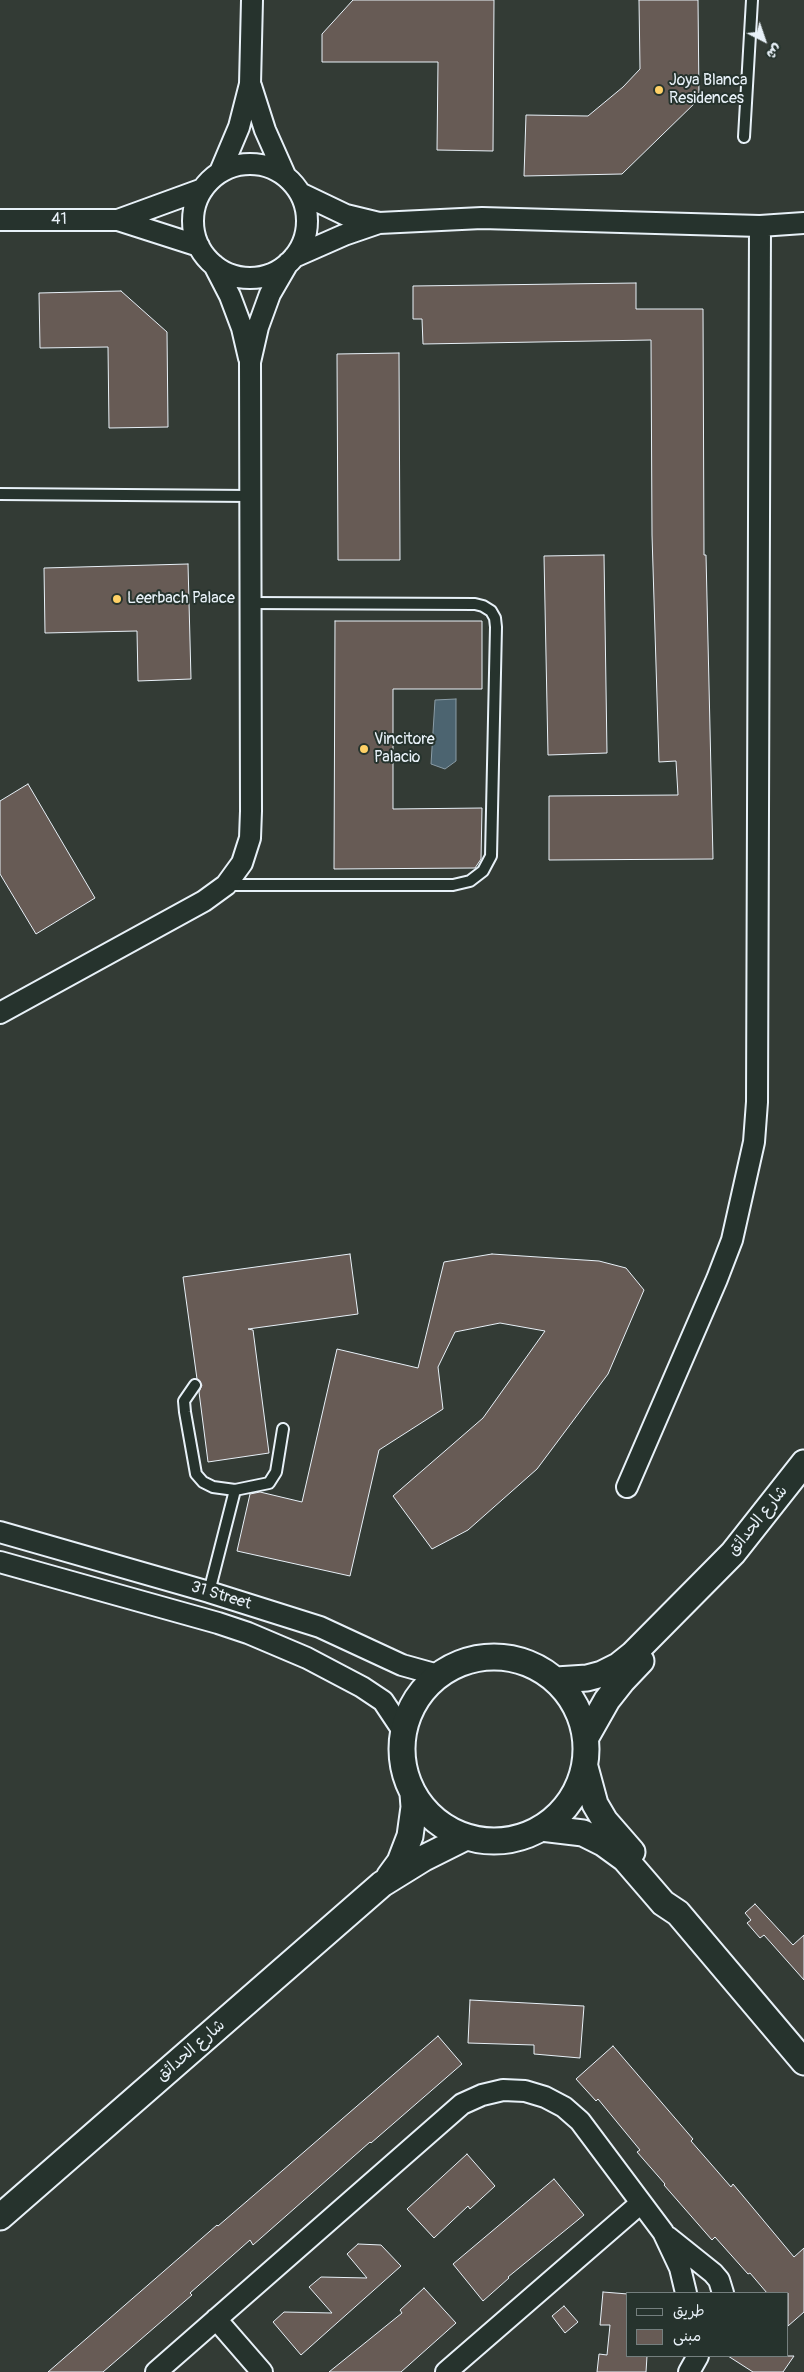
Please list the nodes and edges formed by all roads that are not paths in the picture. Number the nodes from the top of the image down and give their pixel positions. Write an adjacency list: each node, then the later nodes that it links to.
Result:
1 (252, 0): 3 (street)
2 (752, 0): 4 (lane)
3 (250, 84): 5 (street); 6 (street)
4 (744, 137)
5 (220, 172): 6 (street); 7 (street)
6 (285, 175): 8 (street)
7 (203, 189): 10 (street); 14 (street)
8 (300, 193): 11 (street); 15 (street)
9 (0, 220): 10 (street, 41)
10 (118, 220): 14 (street)
11 (379, 223): 13 (street); 15 (street)
12 (804, 223): 13 (street)
13 (760, 226): 26 (street)
14 (199, 246): 16 (street)
15 (291, 260): 16 (street); 17 (street)
16 (214, 265): 17 (street)
17 (250, 362): 19 (street)
18 (0, 494): 19 (lane)
19 (250, 496): 20 (street)
20 (251, 603): 21 (street); 21 (lane)
21 (226, 885): 22 (street)
22 (0, 1012)
23 (196, 1385): 27 (lane)
24 (283, 1429): 27 (lane)
25 (804, 1463): 30 (street, شارع الحدائق)
26 (627, 1486)
27 (235, 1490): 31 (lane)
28 (0, 1532): 31 (street, 31 Street)
29 (0, 1562): 34 (street, 31 Street)
30 (710, 1577): 33 (street); 35 (street)
31 (209, 1592): 32 (street, 31 Street)
32 (438, 1675): 33 (street); 34 (street)
33 (556, 1680): 35 (street)
34 (403, 1730): 37 (street)
35 (586, 1738): 36 (street)
36 (585, 1767): 38 (street); 41 (street)
37 (413, 1794): 39 (street); 40 (street)
38 (541, 1828): 39 (street); 41 (street)
39 (466, 1837): 40 (street)
40 (382, 1884): 44 (street, شارع الحدائق)
41 (678, 1913): 42 (street)
42 (800, 2051)
43 (641, 2203): 45 (street); 48 (street); 53 (street)
44 (0, 2217)
45 (663, 2232): 46 (street); 47 (street)
46 (686, 2292)
47 (723, 2292)
48 (216, 2319): 51 (street); 52 (street)
49 (684, 2357): 54 (street)
50 (697, 2357): 55 (street)
51 (156, 2372)
52 (262, 2372)
53 (446, 2372)
54 (683, 2372)
55 (689, 2372)

